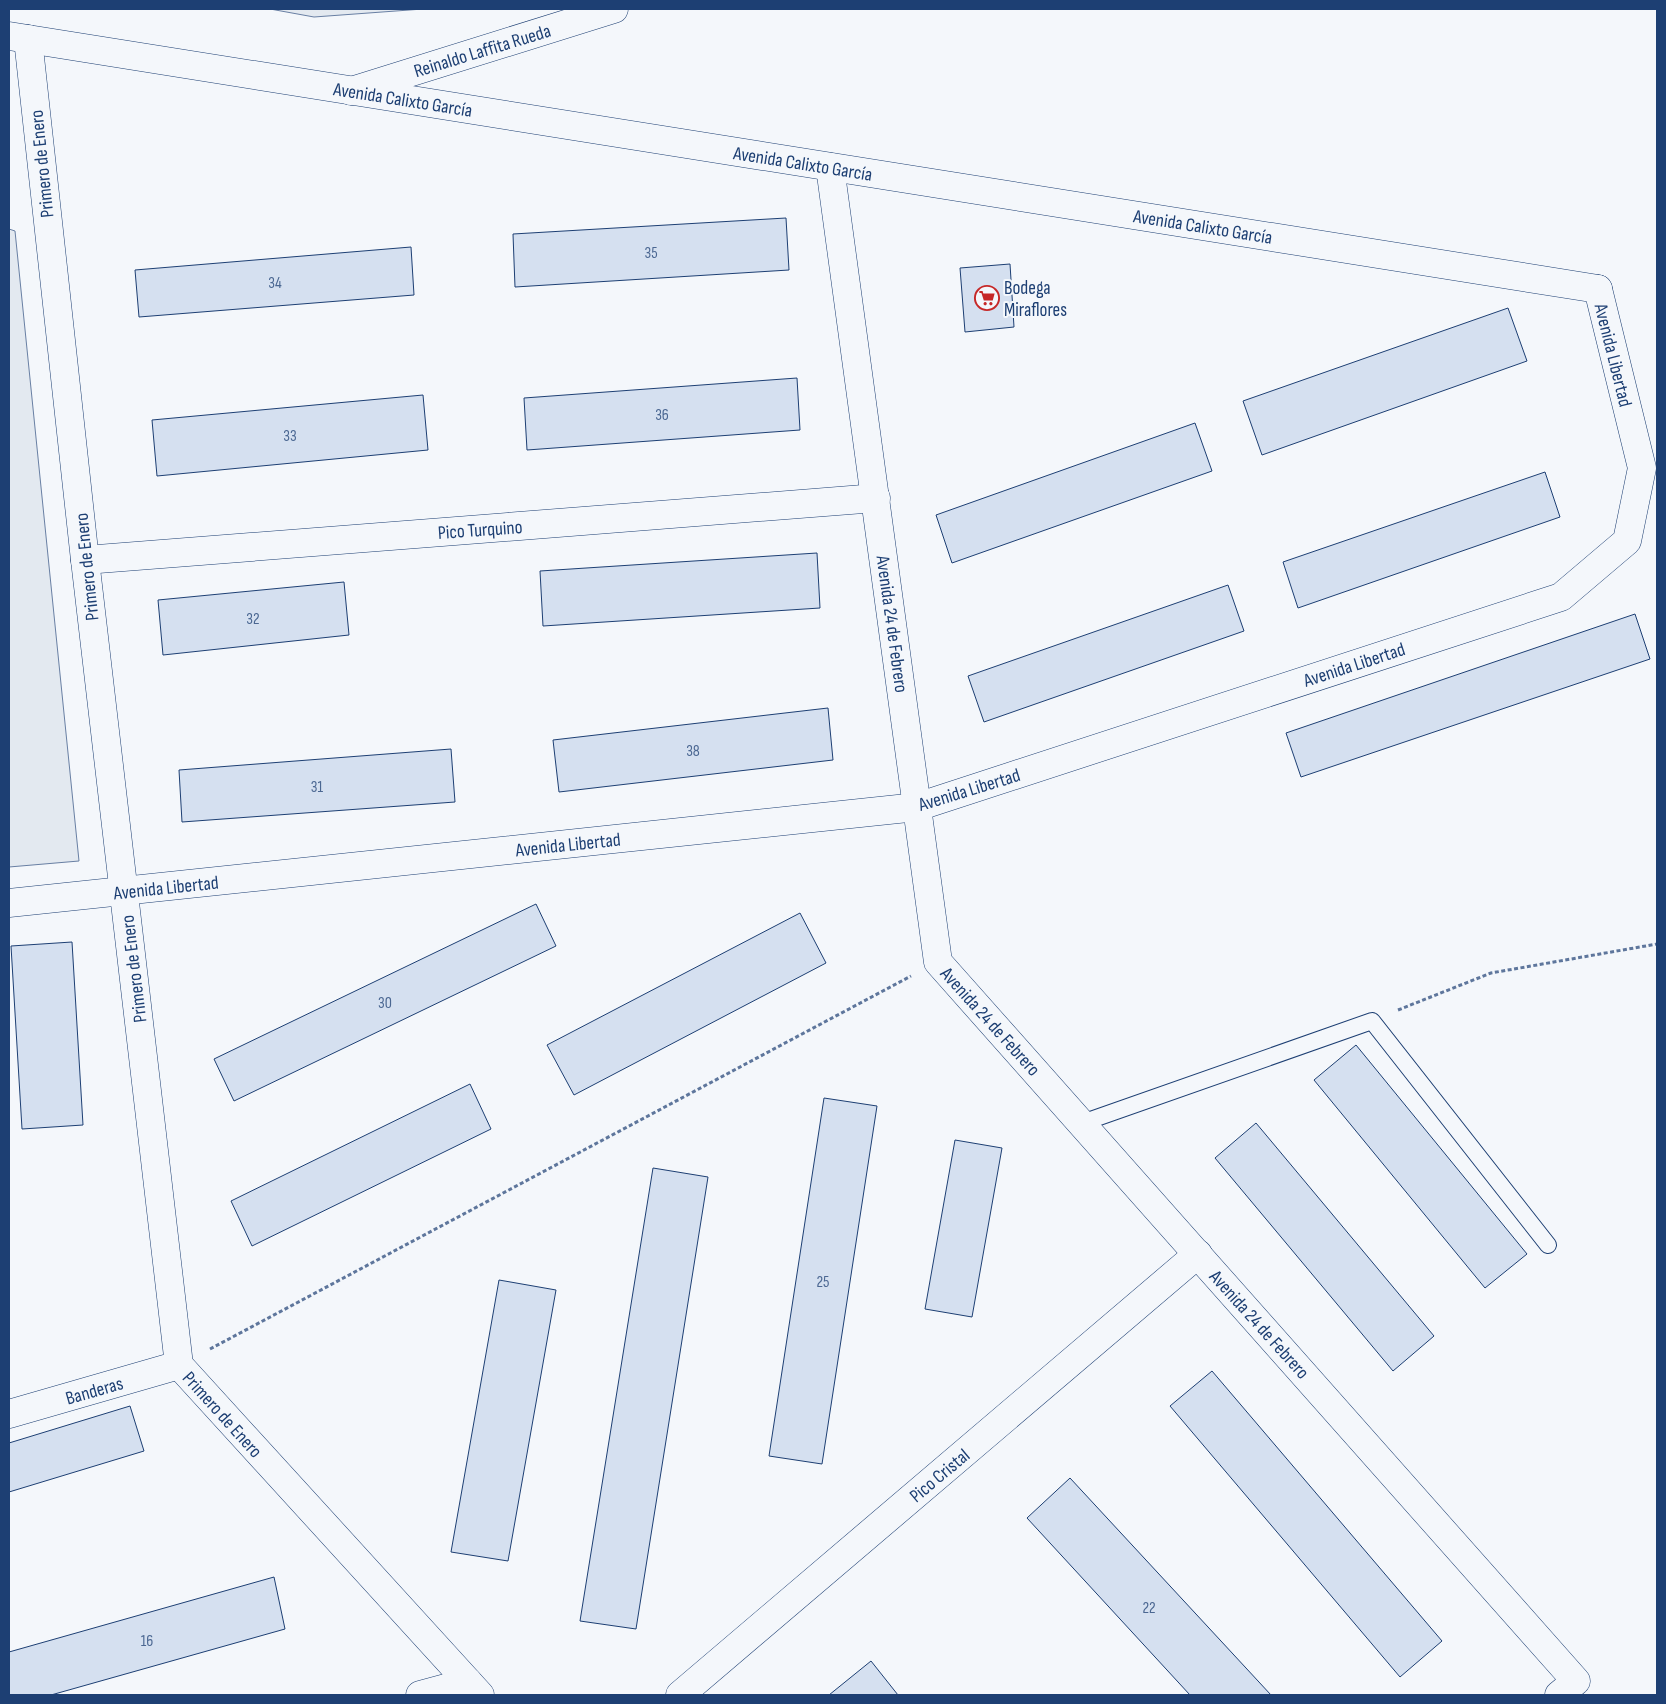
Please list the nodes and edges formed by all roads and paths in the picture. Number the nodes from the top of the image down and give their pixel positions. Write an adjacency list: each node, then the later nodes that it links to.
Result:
1 (614, 9): 3 (street, Reinaldo Laffita Rueda)
2 (18, 38): 3 (street, Avenida Calixto García); 7 (street, Primero de Enero)
3 (351, 91): 4 (street, Avenida Calixto García)
4 (830, 167): 5 (street, Avenida Calixto García); 6 (street, Avenida 24 de Febrero)
5 (1598, 289): 8 (street, Avenida Libertad)
6 (876, 498): 7 (street, Pico Turquino); 8 (street, Avenida 24 de Febrero)
7 (85, 560): 9 (street, Primero de Enero)
8 (917, 807): 9 (street, Avenida Libertad); 12 (street, Avenida 24 de Febrero)
9 (124, 891): 10 (street, Avenida Libertad); 17 (street, Primero de Enero)
10 (9, 903)
11 (1657, 944): 13 (path)
12 (938, 962): 14 (street, Avenida 24 de Febrero); 17 (path)
13 (1372, 1021): 14 (lane); 15 (lane)
14 (1082, 1123): 16 (street, Avenida 24 de Febrero)
15 (1548, 1245)
16 (1198, 1254): 20 (street, Avenida 24 de Febrero); 22 (street, Pico Cristal)
17 (178, 1365): 18 (street, Banderas); 19 (street, Primero de Enero)
18 (9, 1414)
19 (474, 1688): 21 (street)
20 (1567, 1688)
21 (420, 1695)
22 (680, 1695)

